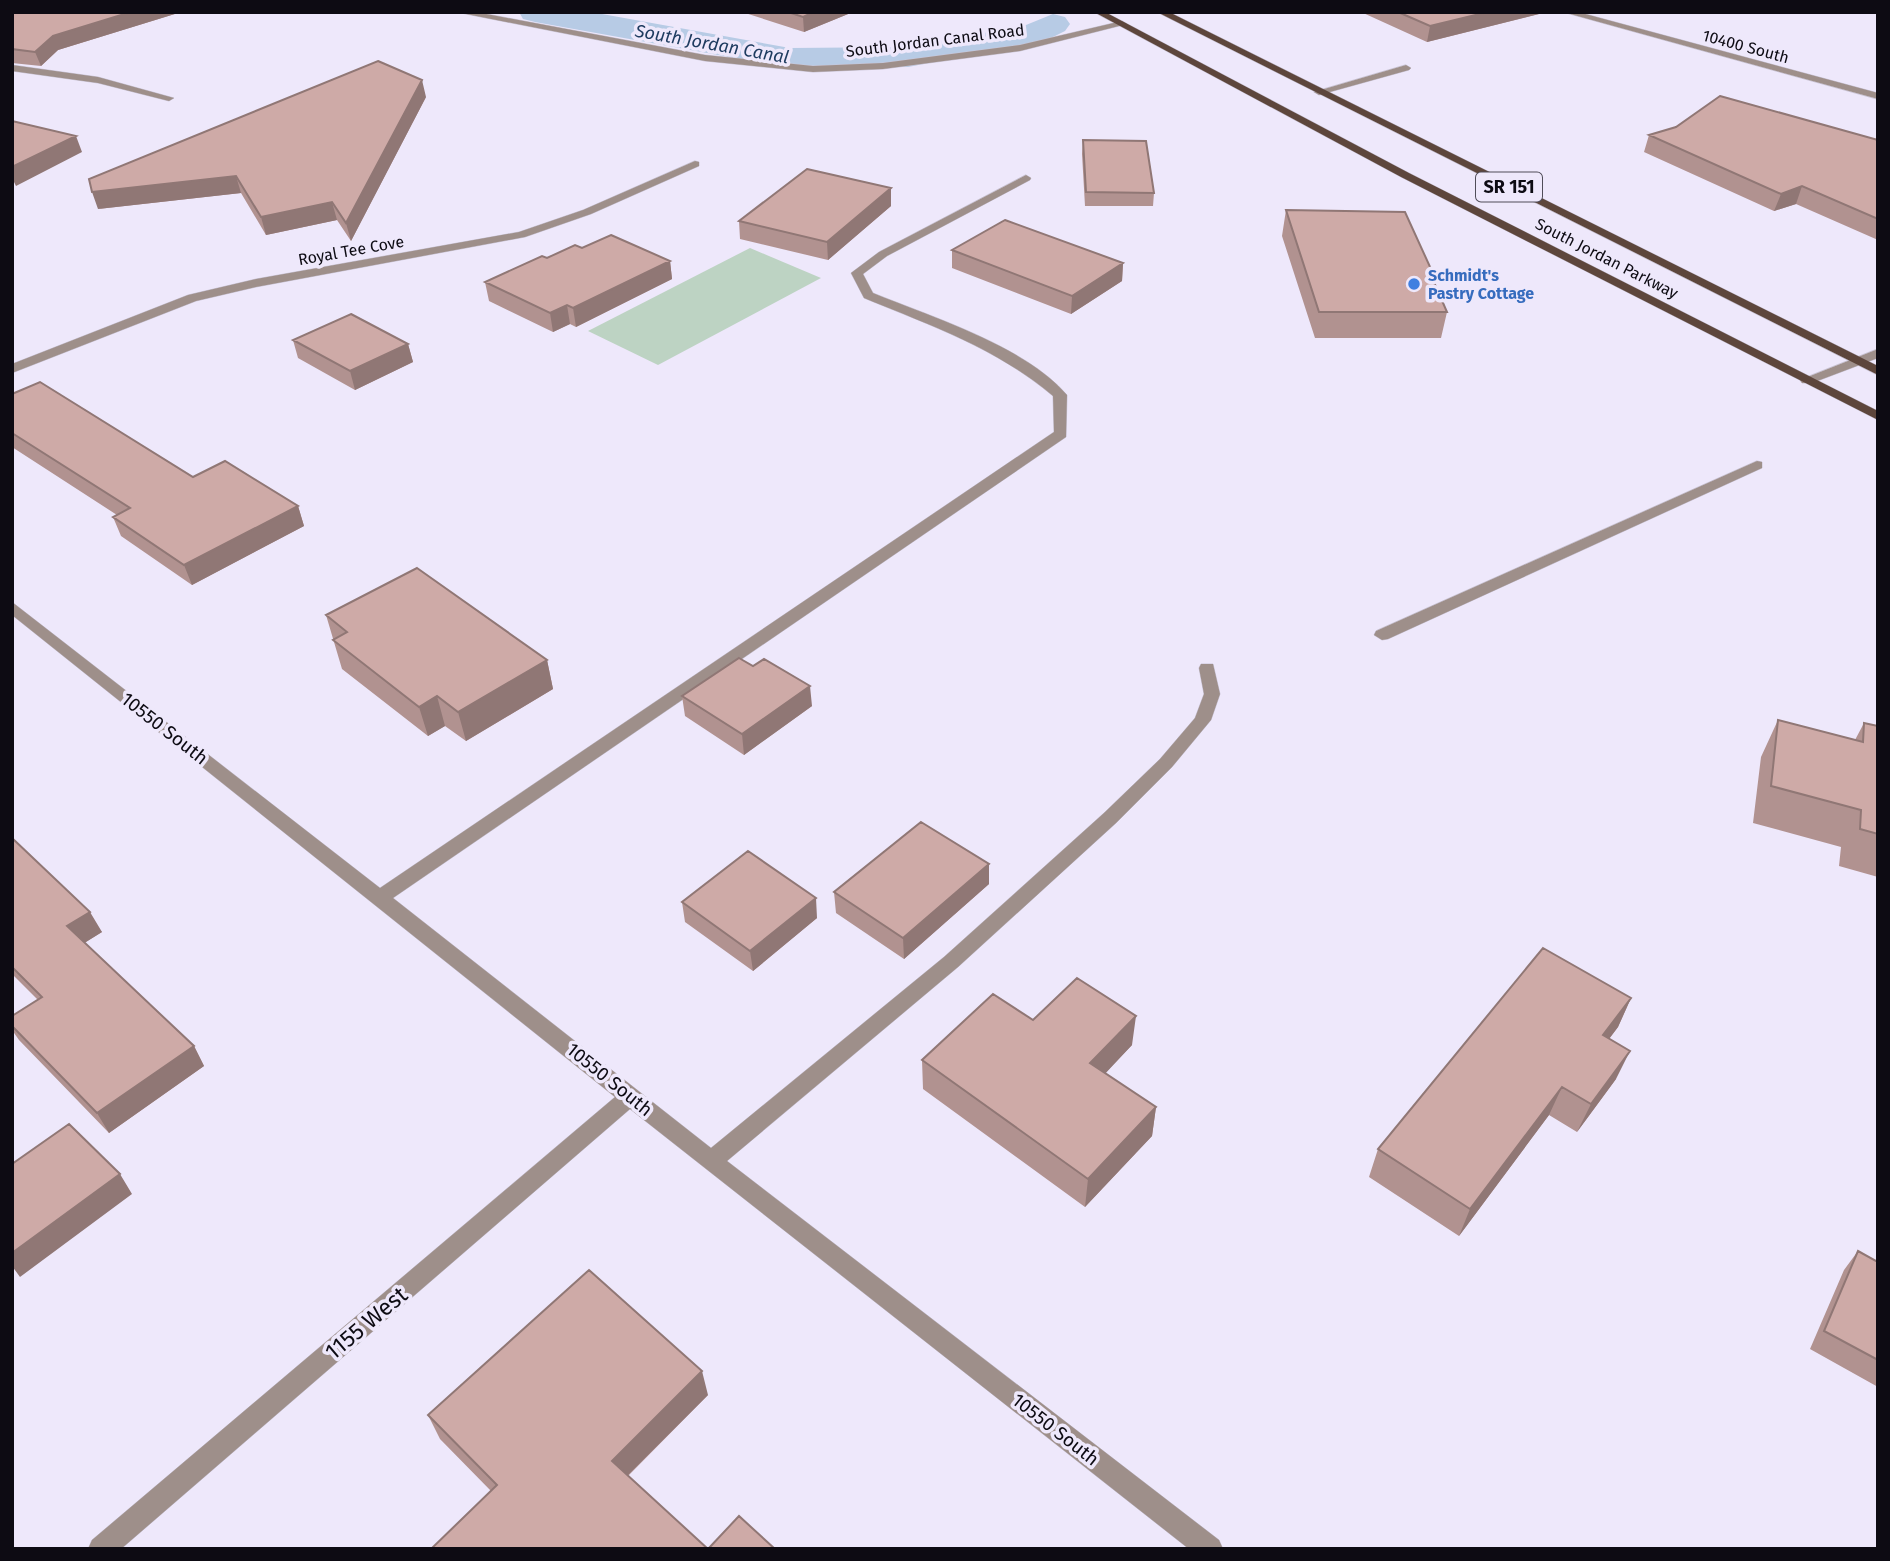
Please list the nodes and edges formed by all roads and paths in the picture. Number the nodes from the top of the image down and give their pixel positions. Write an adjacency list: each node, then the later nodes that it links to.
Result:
1 (460, 12): 5 (street, South Jordan Canal Road)
2 (1098, 12): 5 (main road, South Jordan Parkway / SR 151)
3 (1161, 12): 8 (main road, South Jordan Parkway / SR 151)
4 (1567, 12): 9 (street, 10400 South)
5 (1122, 24): 17 (main road, South Jordan Parkway / SR 151)
6 (12, 68): 10 (street)
7 (1406, 68): 8 (street)
8 (1319, 92): 14 (main road, South Jordan Parkway / SR 151)
9 (1878, 96)
10 (169, 98)
11 (695, 164): 15 (street, Royal Tee Cove)
12 (1026, 178): 23 (street)
13 (1878, 353): 14 (street)
14 (1858, 361): 16 (main road, South Jordan Parkway / SR 151); 17 (street)
15 (12, 369)
16 (1878, 371)
17 (1807, 380): 18 (main road, South Jordan Parkway / SR 151)
18 (1878, 416)
19 (1757, 465): 21 (street)
20 (12, 607): 23 (street, 10550 South)
21 (1382, 635)
22 (1207, 668): 25 (street)
23 (379, 898): 24 (street, 10550 South)
24 (631, 1096): 25 (street, 10550 South); 26 (street, 1155 West)
25 (711, 1161): 27 (street, 10550 South)
26 (101, 1549)
27 (1210, 1549)

